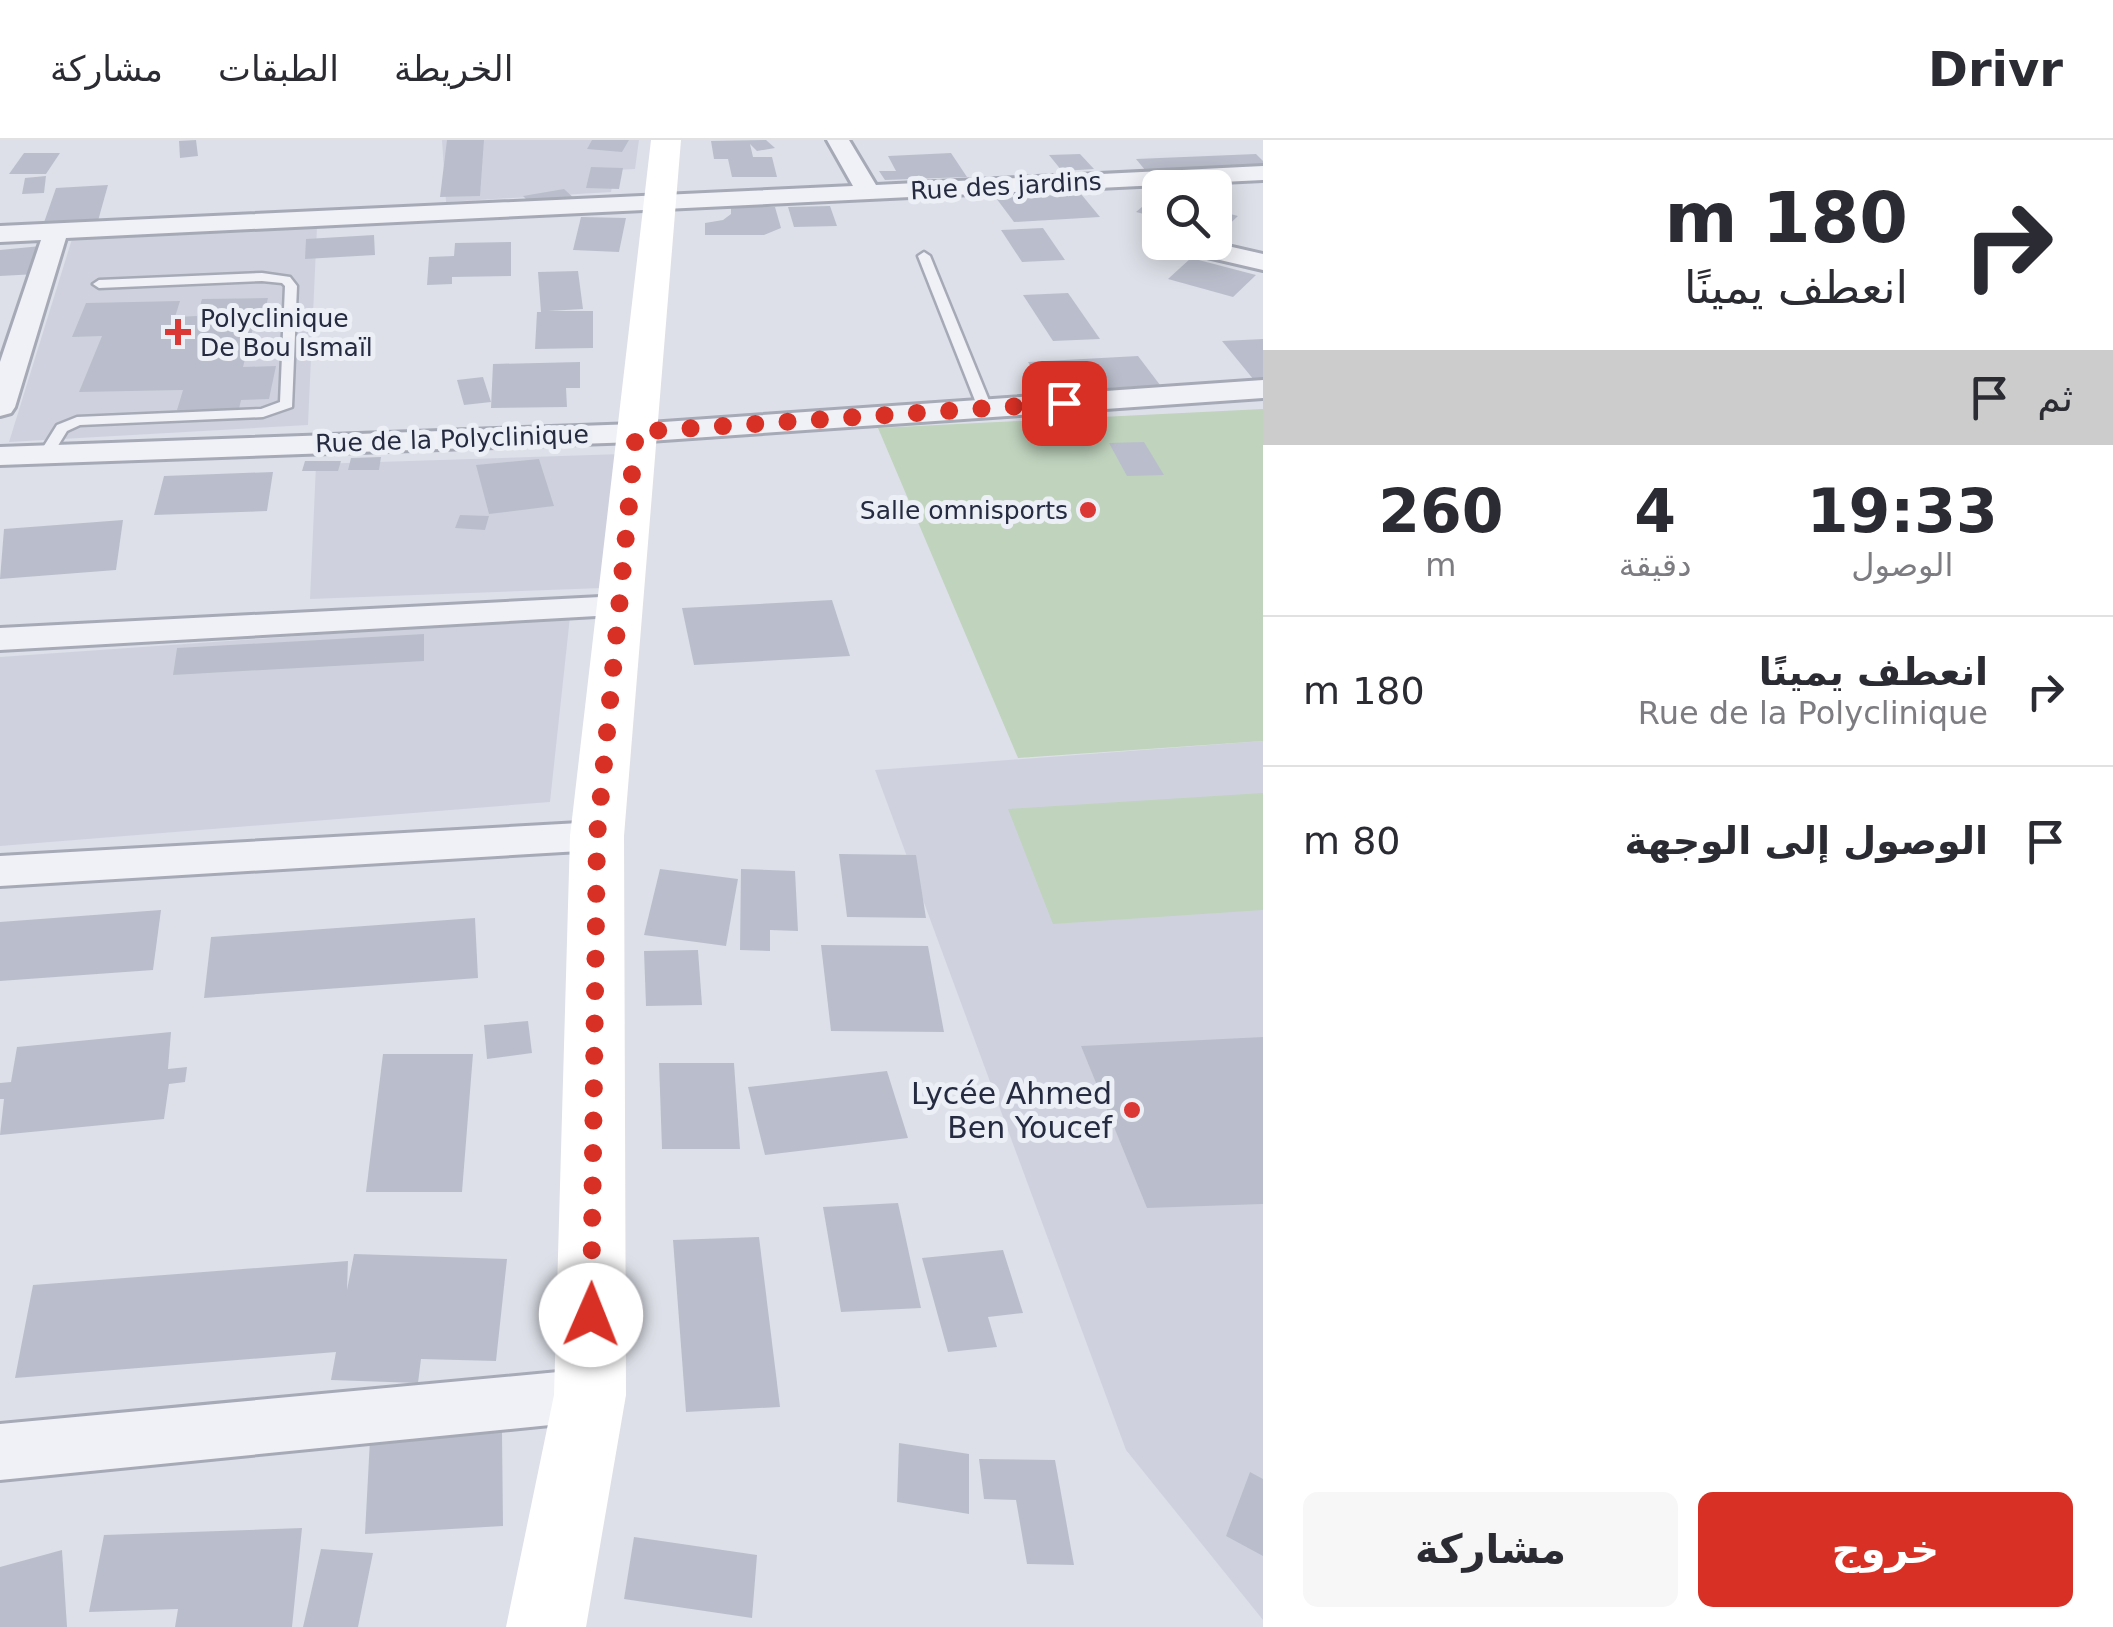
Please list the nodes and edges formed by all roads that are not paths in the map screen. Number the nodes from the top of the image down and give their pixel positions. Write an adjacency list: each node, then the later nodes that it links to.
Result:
1 (666, 140): 5 (main road)
2 (838, 140): 4 (street)
3 (1263, 173): 4 (street, Rue des jardins)
4 (869, 193): 5 (street, Rue des jardins)
5 (660, 201): 6 (street, Rue des jardins); 16 (main road)
6 (56, 231): 7 (street, Rue des jardins); 12 (street)
7 (0, 234)
8 (1232, 255): 10 (street)
9 (924, 256): 15 (lane)
10 (1263, 262)
11 (100, 284): 17 (lane)
12 (12, 343): 14 (street)
13 (1263, 389): 15 (street, Rue de la Polyclinique)
14 (0, 408)
15 (985, 408): 16 (street, Rue de la Polyclinique)
16 (636, 432): 17 (street, Rue de la Polyclinique); 19 (main road)
17 (46, 454): 18 (street, Rue de la Polyclinique)
18 (0, 456)
19 (620, 607): 20 (street); 21 (main road)
20 (0, 639)
21 (597, 836): 22 (street); 23 (main road)
22 (0, 872)
23 (590, 1395): 24 (street); 25 (main road)
24 (0, 1452)
25 (546, 1627)

